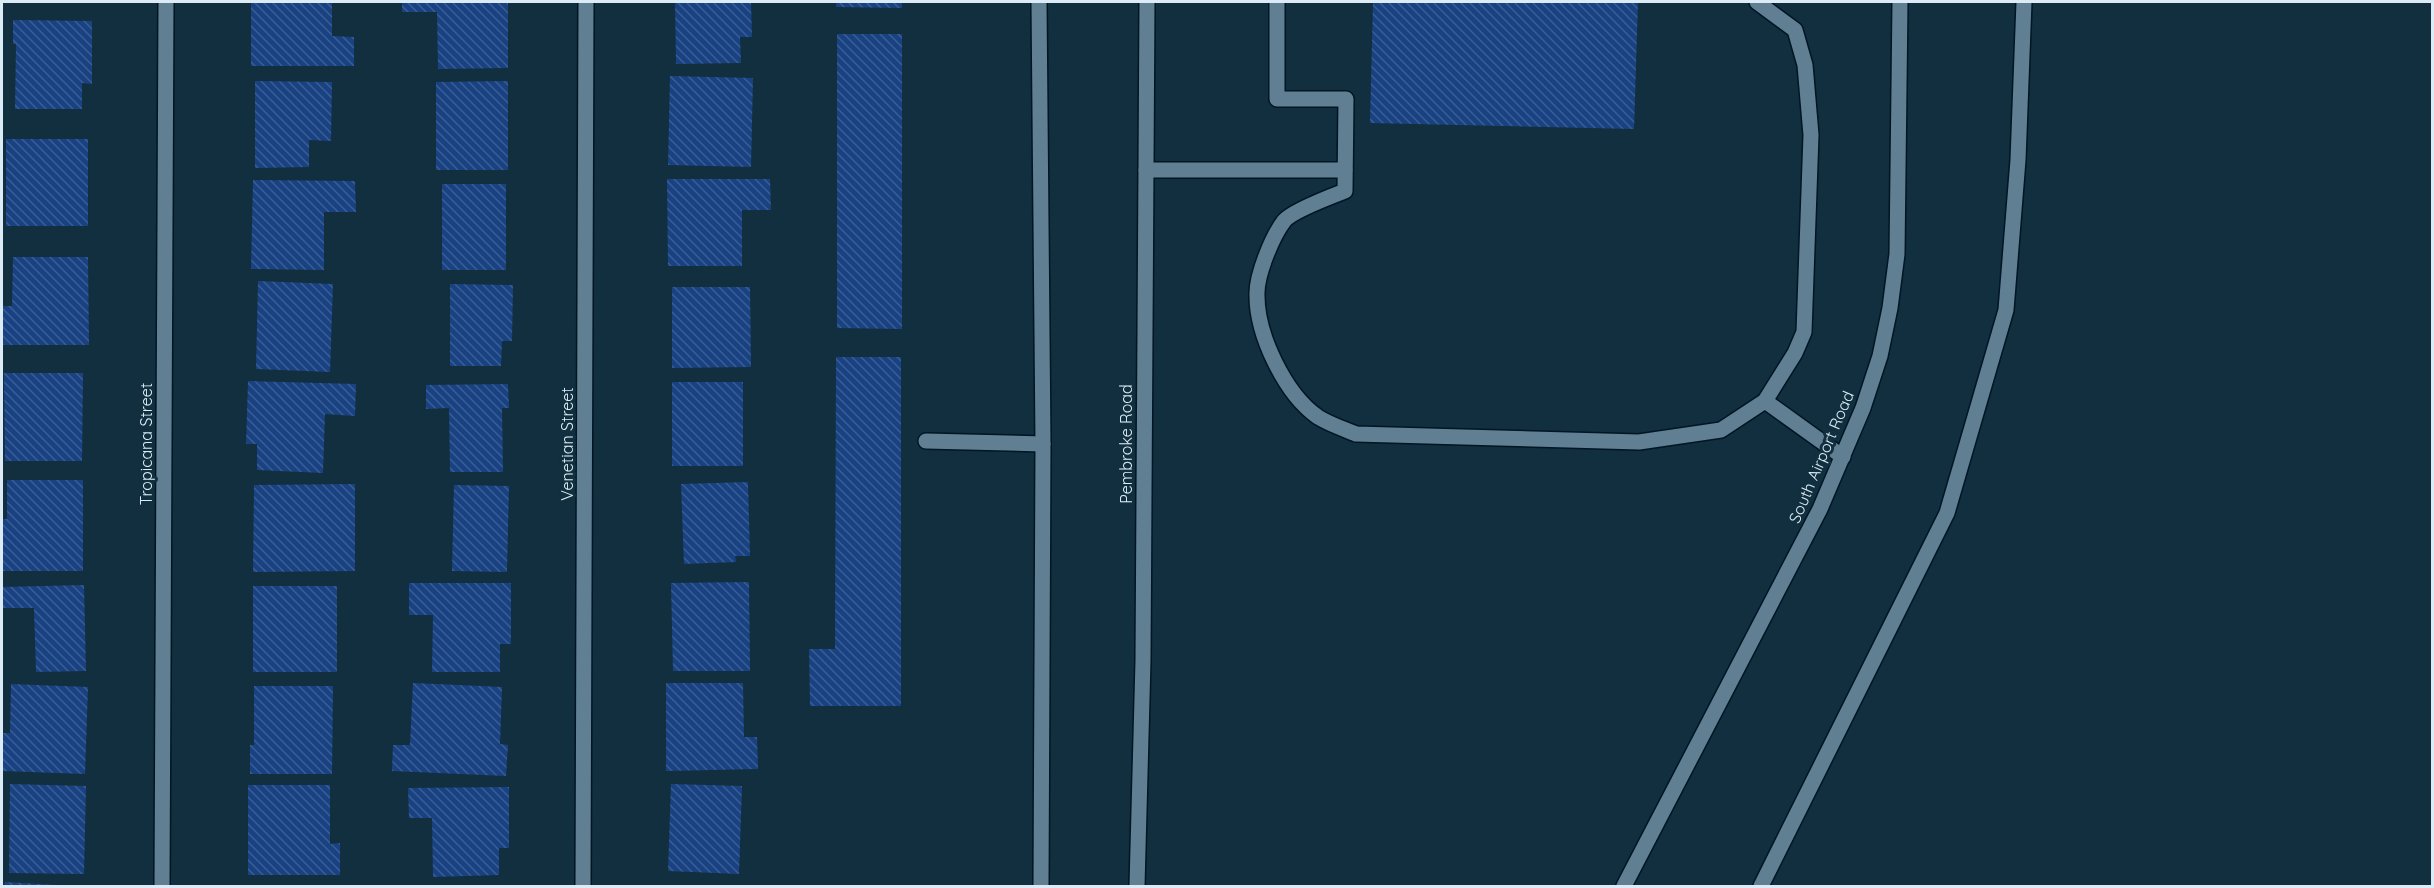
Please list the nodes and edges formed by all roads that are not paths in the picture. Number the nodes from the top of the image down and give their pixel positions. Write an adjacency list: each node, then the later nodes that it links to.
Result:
1 (166, 2): 15 (street, Tropicana Street)
2 (586, 2): 16 (street, Venetian Street)
3 (1039, 2): 13 (street)
4 (1147, 2): 9 (street, Pembroke Road)
5 (1277, 2): 10 (street)
6 (1757, 2): 11 (street)
7 (1900, 2): 14 (street, South Airport Road)
8 (2024, 2): 20 (street)
9 (1146, 170): 10 (street); 18 (street, Pembroke Road)
10 (1344, 170): 11 (street)
11 (1765, 401): 14 (street)
12 (926, 441): 13 (street)
13 (1043, 444): 17 (street)
14 (1843, 457): 19 (street, South Airport Road)
15 (162, 886)
16 (583, 886)
17 (1041, 886)
18 (1137, 886)
19 (1624, 886)
20 (1761, 886)

